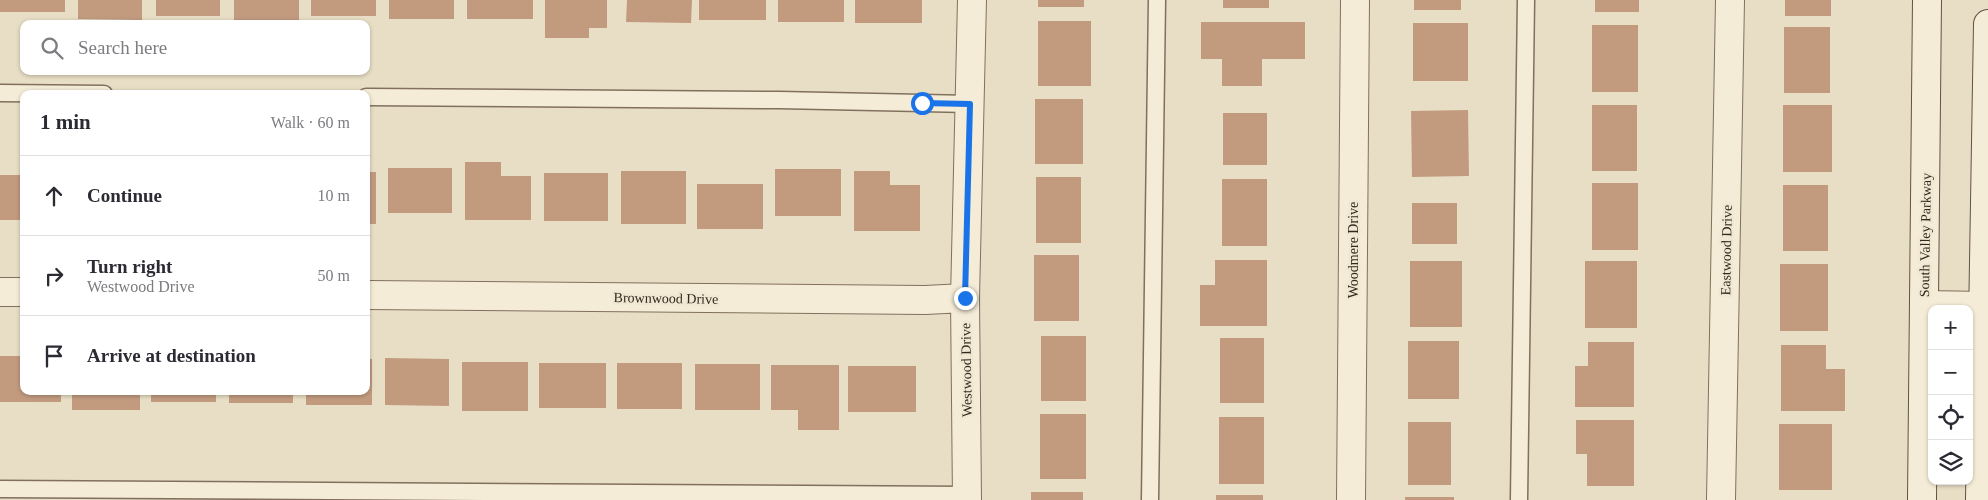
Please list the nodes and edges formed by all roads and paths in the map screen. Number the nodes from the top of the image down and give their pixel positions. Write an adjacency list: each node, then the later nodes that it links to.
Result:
1 (972, 0): 11 (street, Westwood Drive)
2 (1157, 0): 21 (lane)
3 (1355, 0): 22 (street, Woodmere Drive)
4 (1526, 0): 23 (lane)
5 (1730, 0): 24 (street, Eastwood Drive)
6 (1927, 0): 17 (street, South Valley Parkway)
7 (1988, 24): 12 (street)
8 (0, 93): 9 (lane)
9 (20, 93)
10 (370, 97): 11 (lane)
11 (970, 104): 16 (street, Westwood Drive)
12 (1987, 129): 18 (street)
13 (0, 292): 14 (street)
14 (20, 292)
15 (370, 295): 16 (street, Brownwood Drive)
16 (965, 298): 20 (street, Westwood Drive)
17 (1924, 305): 18 (street); 25 (street, South Valley Parkway)
18 (1986, 306): 26 (street)
19 (0, 489): 20 (lane)
20 (967, 497)
21 (1150, 500)
22 (1351, 500)
23 (1519, 500)
24 (1722, 500)
25 (1922, 500)
26 (1980, 500)

